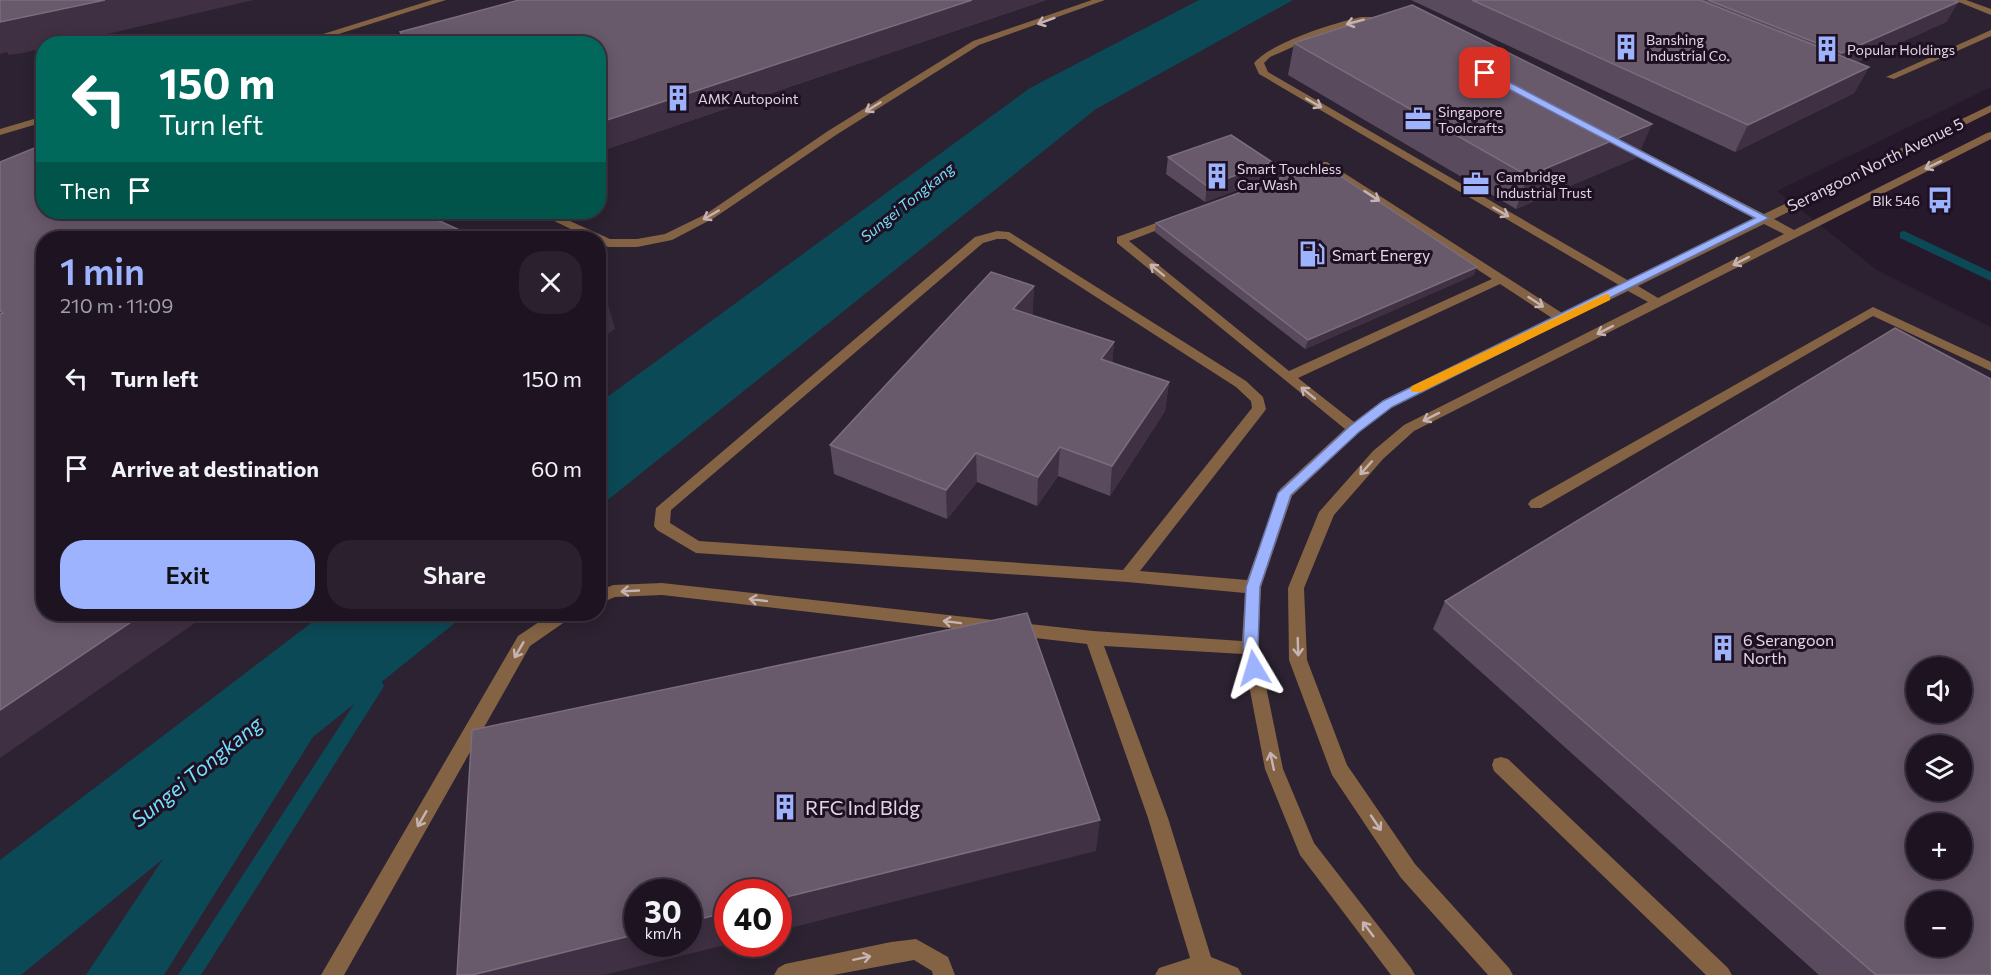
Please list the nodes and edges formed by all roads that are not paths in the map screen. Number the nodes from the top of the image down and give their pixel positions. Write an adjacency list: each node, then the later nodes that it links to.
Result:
1 (442, 0): 7 (street)
2 (1101, 0): 20 (street, one-way to 20)
3 (1958, 0): 4 (street)
4 (1991, 12)
5 (1402, 30): 22 (street, one-way to 22)
6 (1991, 33): 8 (street)
7 (323, 36)
8 (1891, 77)
9 (1991, 108): 16 (street, Serangoon North Avenue 5)
10 (36, 121): 11 (street)
11 (0, 132)
12 (1991, 135): 19 (street, Serangoon North Avenue 5, one-way to 19)
13 (1610, 138): 16 (street)
14 (1302, 172): 21 (street, one-way to 21)
15 (1185, 216): 26 (street, one-way to 15)
16 (1764, 218): 19 (street); 22 (street, Serangoon North Avenue 5)
17 (557, 219): 18 (street, one-way to 17)
18 (583, 231)
19 (1793, 234): 23 (street, Serangoon North Avenue 5, one-way to 23)
20 (606, 242)
21 (1502, 279): 24 (street, one-way to 24); 26 (street)
22 (1628, 287): 23 (street); 24 (street, Serangoon North Avenue 5)
23 (1658, 303): 43 (street, Serangoon North Avenue 5, one-way to 43)
24 (1562, 319): 27 (street, Serangoon North Avenue 5)
25 (1991, 367): 28 (street)
26 (1288, 378): 27 (street, one-way to 26)
27 (1354, 429): 30 (street, Serangoon North Avenue 5)
28 (1536, 504)
29 (1127, 576): 29 (street); 30 (street)
30 (1253, 587): 34 (street, Serangoon North Avenue 5)
31 (606, 594): 33 (street, one-way to 31)
32 (553, 621): 37 (street, one-way to 37)
33 (1093, 638): 34 (street); 36 (street)
34 (1250, 648): 42 (street, Serangoon North Avenue 5, one-way to 34)
35 (1501, 765): 44 (street)
36 (1203, 965): 40 (street); 41 (street)
37 (332, 975)
38 (785, 975): 39 (street, one-way to 39)
39 (944, 975)
40 (1166, 975)
41 (1231, 975)
42 (1404, 975)
43 (1502, 975)
44 (1721, 975)

